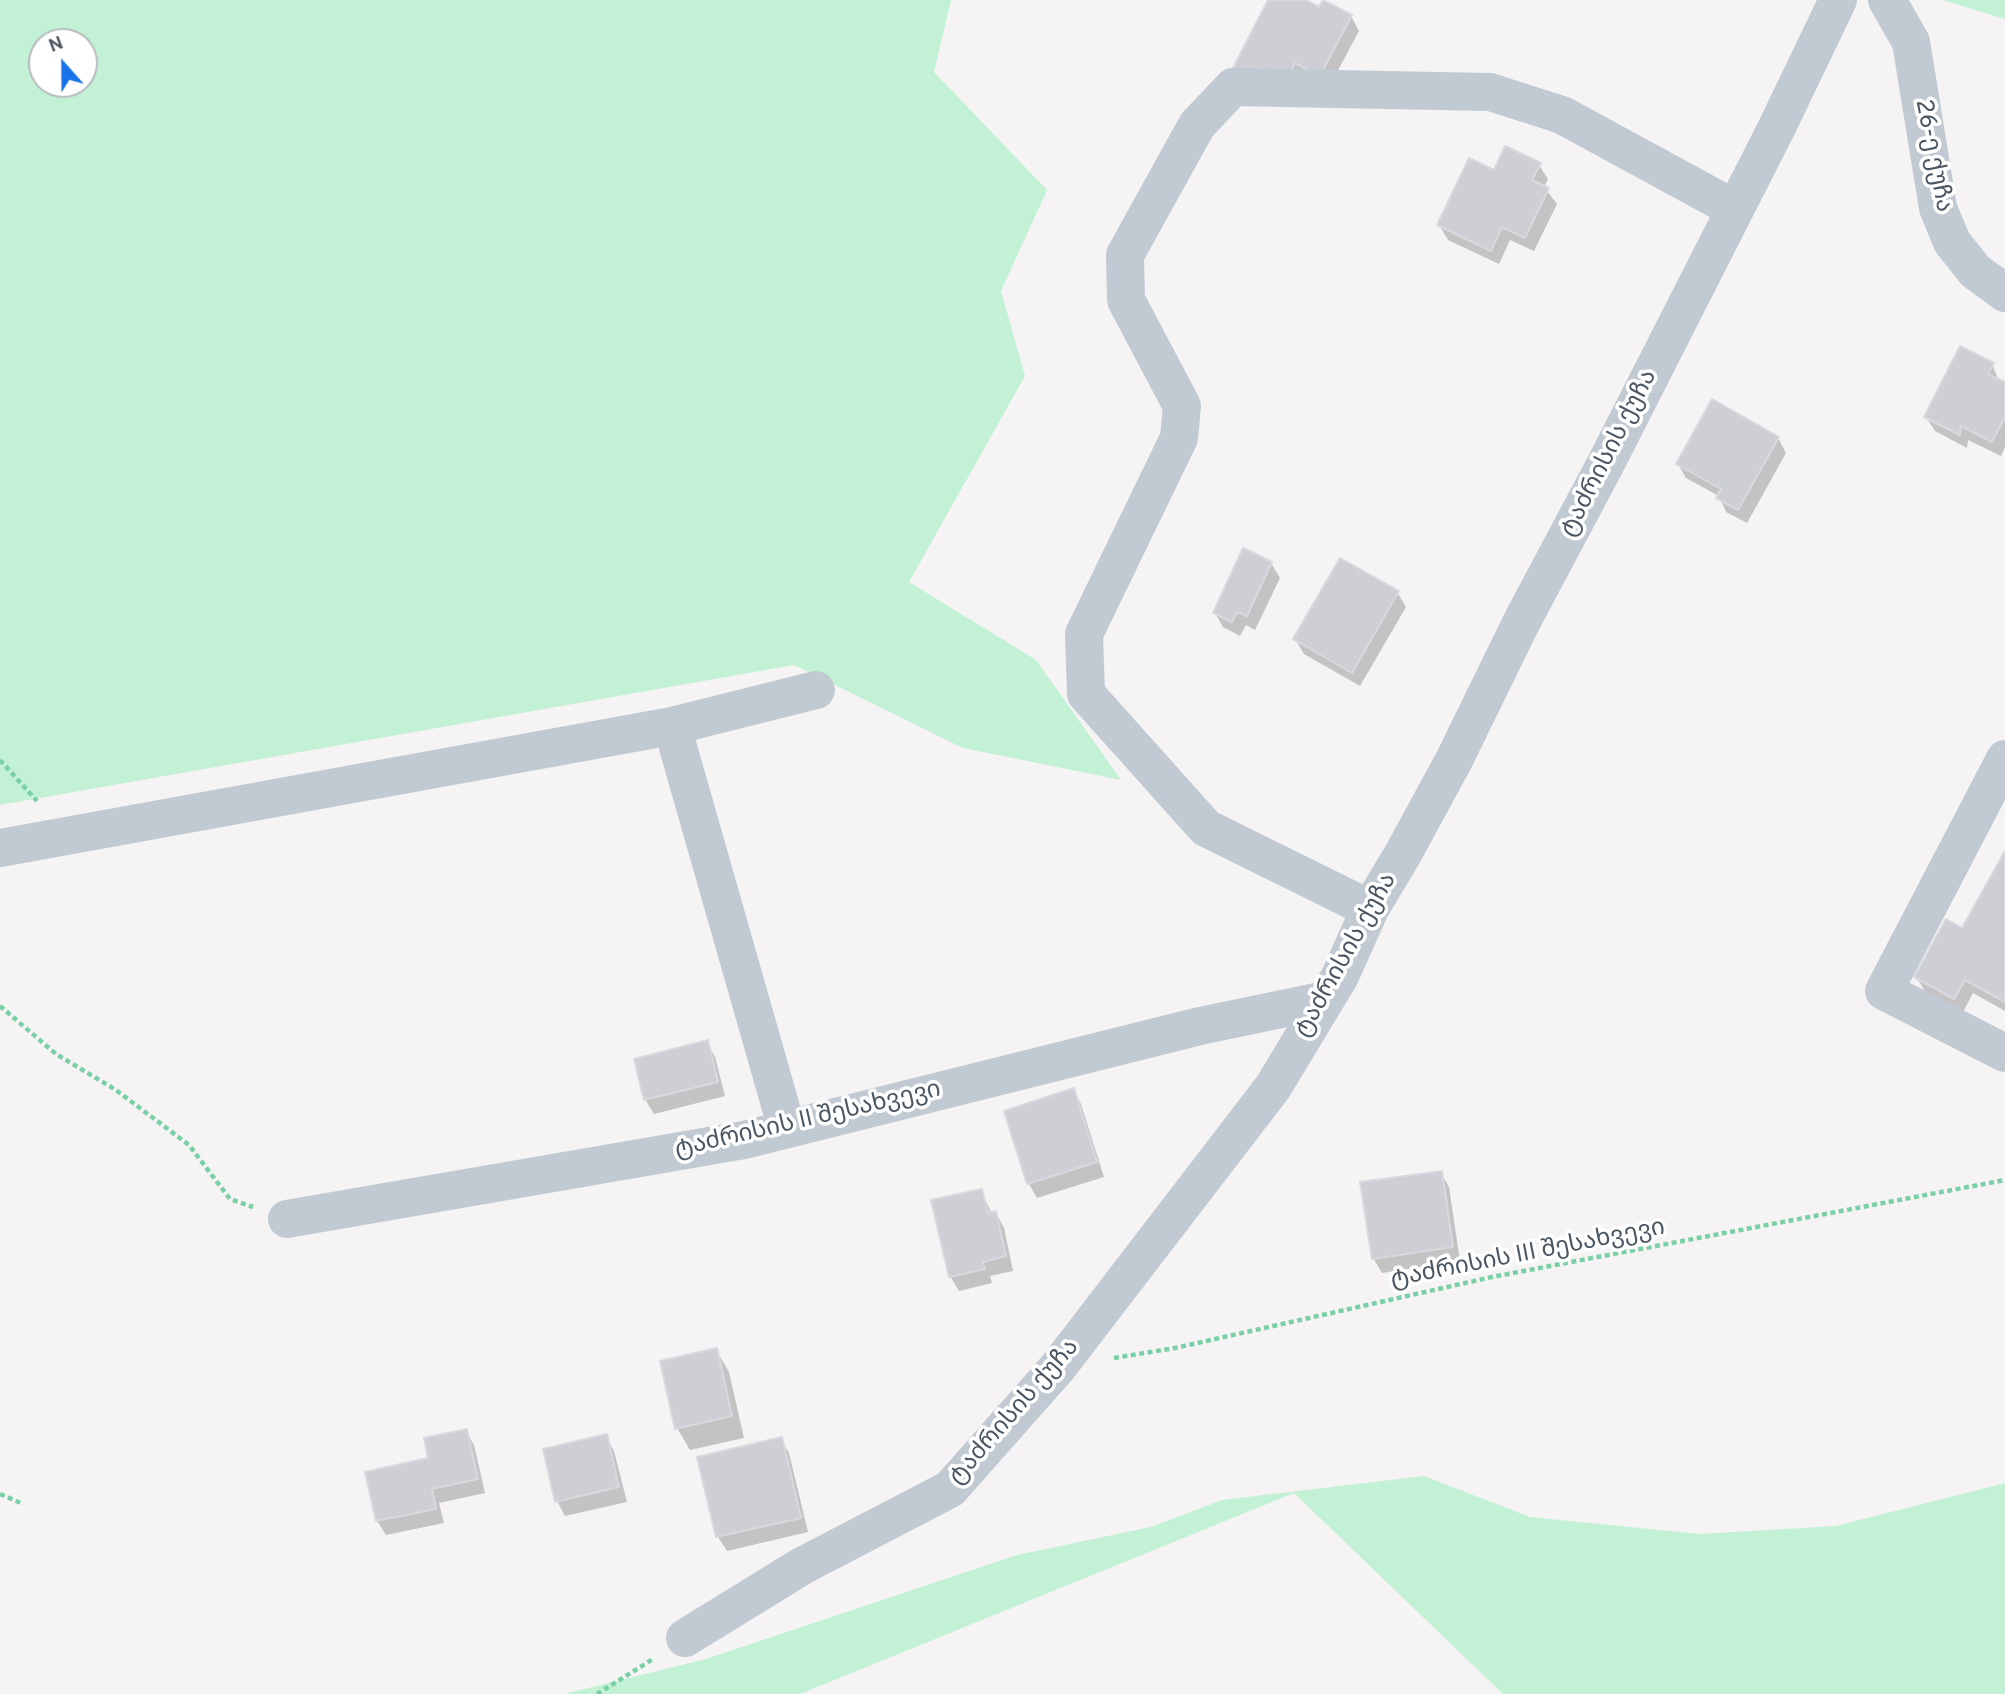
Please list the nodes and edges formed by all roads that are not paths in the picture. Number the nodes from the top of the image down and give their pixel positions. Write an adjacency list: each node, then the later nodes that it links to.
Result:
1 (1838, 0): 3 (street, ტაძრისის ქუჩა)
2 (1887, 0): 4 (street, 26-ე ქუჩა)
3 (1734, 208): 9 (street, ტაძრისის ქუჩა); 9 (street)
4 (2005, 293)
5 (816, 690): 6 (street)
6 (671, 726): 8 (street); 12 (street)
7 (2005, 759): 11 (street)
8 (0, 848)
9 (1370, 909): 10 (street, ტაძრისის ქუჩა)
10 (1325, 1000): 12 (street, ტაძრისის II შესახვევი); 14 (street, ტაძრისის ქუჩა)
11 (2005, 1053)
12 (787, 1129): 13 (street, ტაძრისის II შესახვევი)
13 (287, 1219)
14 (685, 1638)

